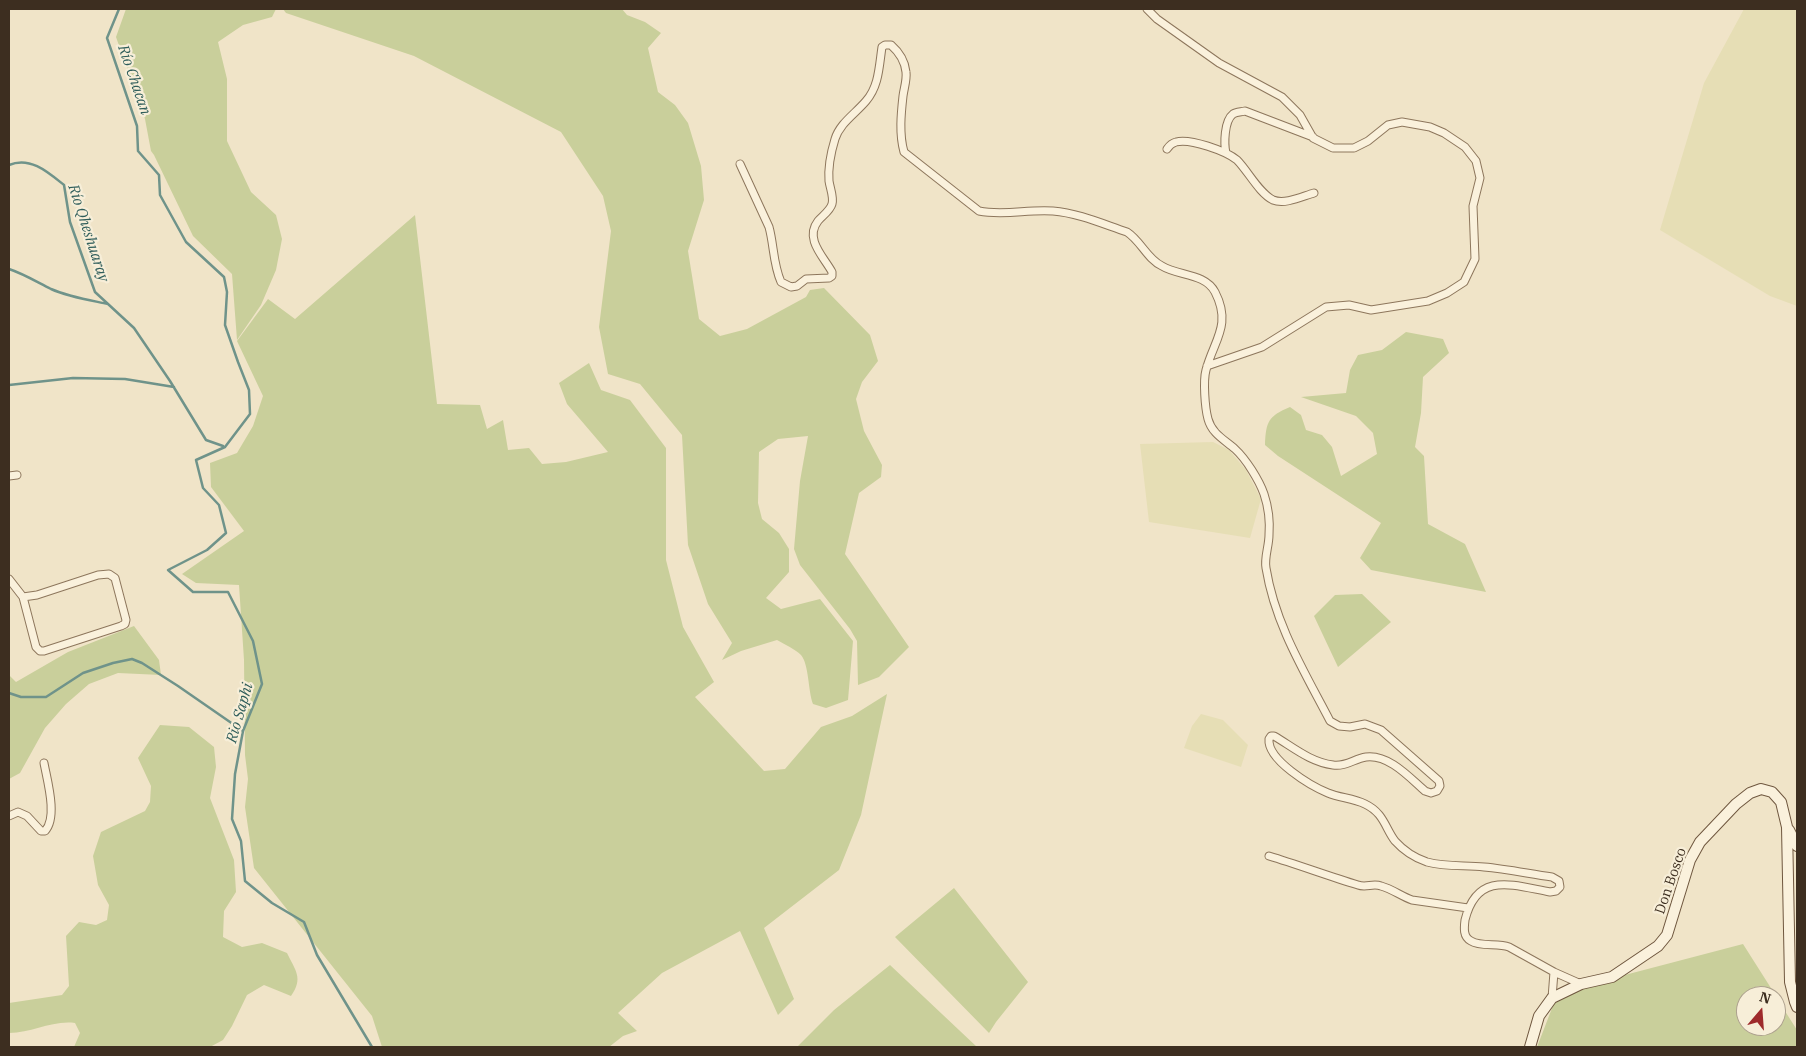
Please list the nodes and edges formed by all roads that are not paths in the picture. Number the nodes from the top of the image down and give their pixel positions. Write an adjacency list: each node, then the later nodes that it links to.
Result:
1 (1147, 9): 2 (street)
2 (1313, 138): 4 (street); 7 (street)
3 (1167, 149): 4 (street)
4 (1226, 153): 6 (street)
5 (740, 164): 7 (street)
6 (1314, 193)
7 (1207, 366): 17 (street)
8 (17, 474): 9 (street)
9 (9, 476)
10 (9, 580): 11 (street)
11 (23, 597): 11 (street)
12 (44, 762): 13 (street)
13 (9, 816)
14 (1787, 827): 15 (street); 19 (street, Don Bosco); 21 (street, Don Bosco)
15 (1797, 846)
16 (1269, 856): 17 (street)
17 (1468, 908): 18 (street)
18 (1554, 972): 19 (street); 20 (street)
19 (1581, 984): 20 (street, Don Bosco)
20 (1552, 998): 22 (street)
21 (1797, 1007)
22 (1530, 1047)

